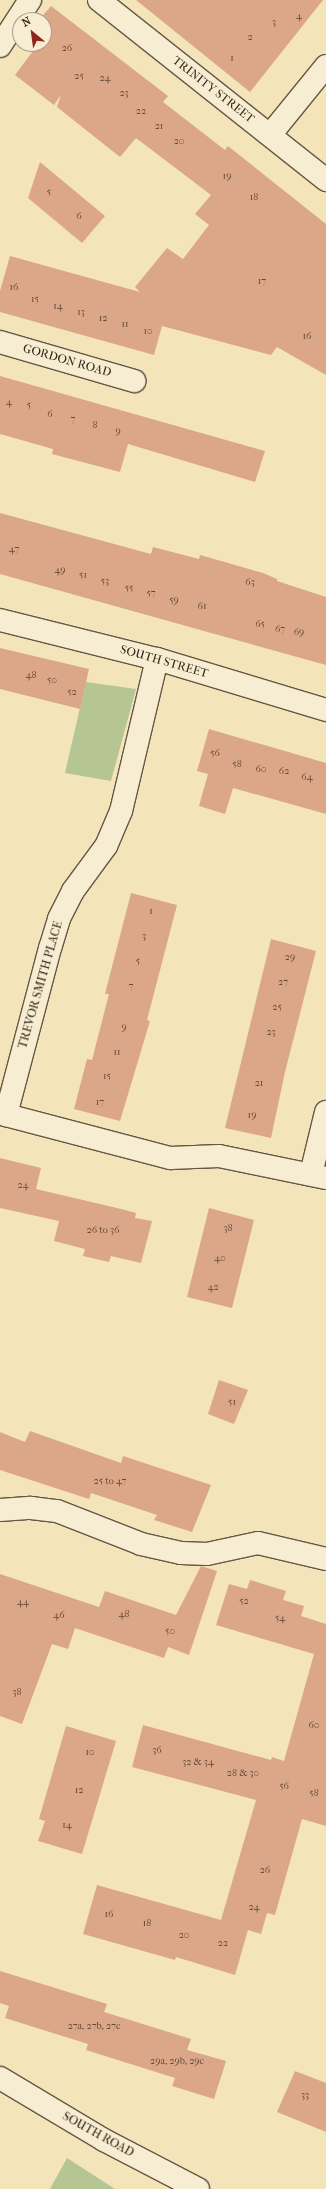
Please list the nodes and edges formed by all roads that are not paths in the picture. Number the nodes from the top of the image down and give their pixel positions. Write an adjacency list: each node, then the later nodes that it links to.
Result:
1 (30, 0): 3 (street)
2 (99, 0): 5 (street, TRINITY STREET)
3 (0, 46)
4 (326, 66): 5 (street)
5 (270, 135): 6 (street, TRINITY STREET)
6 (326, 180)
7 (0, 342): 8 (street, GORDON ROAD)
8 (134, 381)
9 (0, 620): 10 (street, SOUTH STREET)
10 (157, 659): 11 (street, SOUTH STREET); 13 (street, TREVOR SMITH PLACE)
11 (326, 710)
12 (326, 1112): 14 (street, TREVOR SMITH PLACE)
13 (3, 1114): 14 (street, TREVOR SMITH PLACE)
14 (318, 1176)
15 (0, 1510): 16 (street)
16 (326, 1559)
17 (0, 2078): 18 (street, SOUTH ROAD)
18 (198, 2189)

